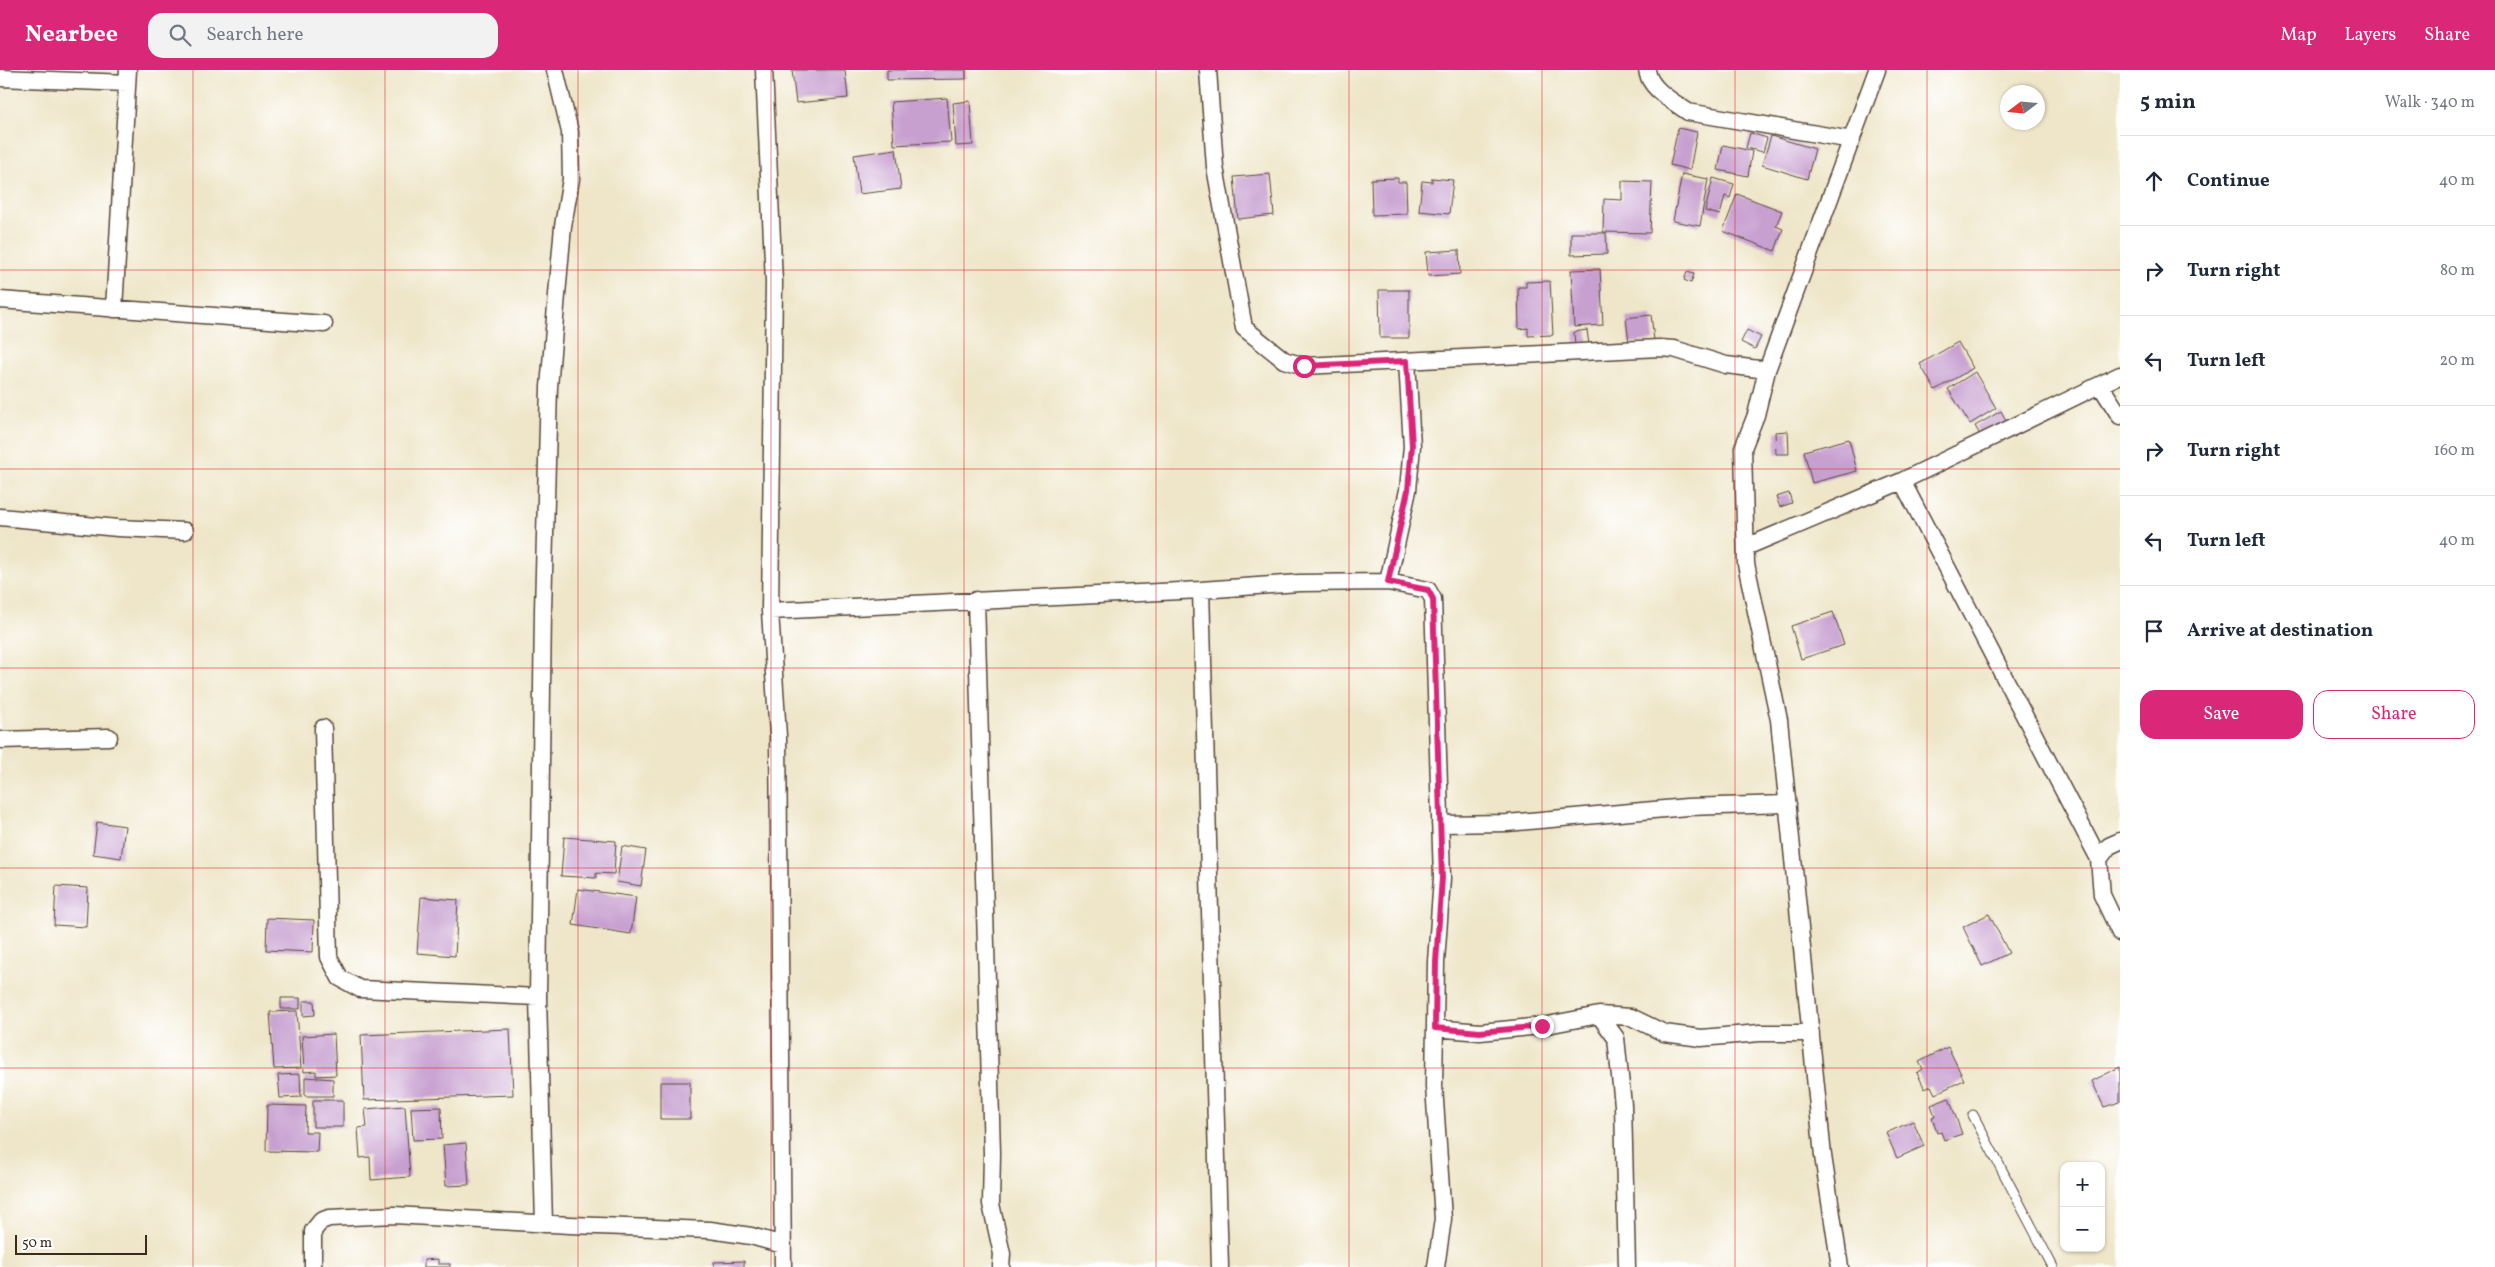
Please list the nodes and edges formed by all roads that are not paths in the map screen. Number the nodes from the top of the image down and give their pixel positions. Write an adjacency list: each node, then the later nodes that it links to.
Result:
1 (555, 70): 33 (street)
2 (764, 70): 24 (street)
3 (1208, 70): 12 (street)
4 (1647, 70): 8 (street)
5 (1877, 70): 8 (street)
6 (128, 76): 7 (street); 10 (street)
7 (0, 78)
8 (1852, 140): 13 (street)
9 (0, 300): 10 (street)
10 (114, 309): 11 (street)
11 (324, 324)
12 (1407, 361): 13 (street); 21 (street)
13 (1767, 370): 20 (street)
14 (2120, 375): 15 (street)
15 (2100, 385): 16 (street); 17 (street)
16 (2120, 416)
17 (1902, 481): 20 (street); 31 (street)
18 (0, 517): 19 (street)
19 (185, 531)
20 (1746, 547): 28 (street)
21 (1388, 582): 22 (street); 29 (street)
22 (1201, 590): 23 (street); 43 (street)
23 (976, 600): 24 (street); 42 (street)
24 (770, 610): 39 (street)
25 (323, 728): 33 (street)
26 (109, 737): 27 (street)
27 (0, 740)
28 (1788, 804): 29 (street); 36 (street)
29 (1440, 824): 35 (street)
30 (2120, 841): 31 (street)
31 (2099, 859): 32 (street)
32 (2120, 933)
33 (538, 997): 38 (street)
34 (1599, 1015): 35 (street); 36 (street); 45 (street)
35 (1435, 1028): 44 (street)
36 (1811, 1034): 46 (street)
37 (1973, 1115): 47 (lane)
38 (544, 1224): 39 (street); 40 (street)
39 (783, 1245): 41 (street)
40 (313, 1267)
41 (783, 1267)
42 (1001, 1267)
43 (1220, 1267)
44 (1436, 1267)
45 (1627, 1267)
46 (1840, 1267)
47 (2053, 1267)

